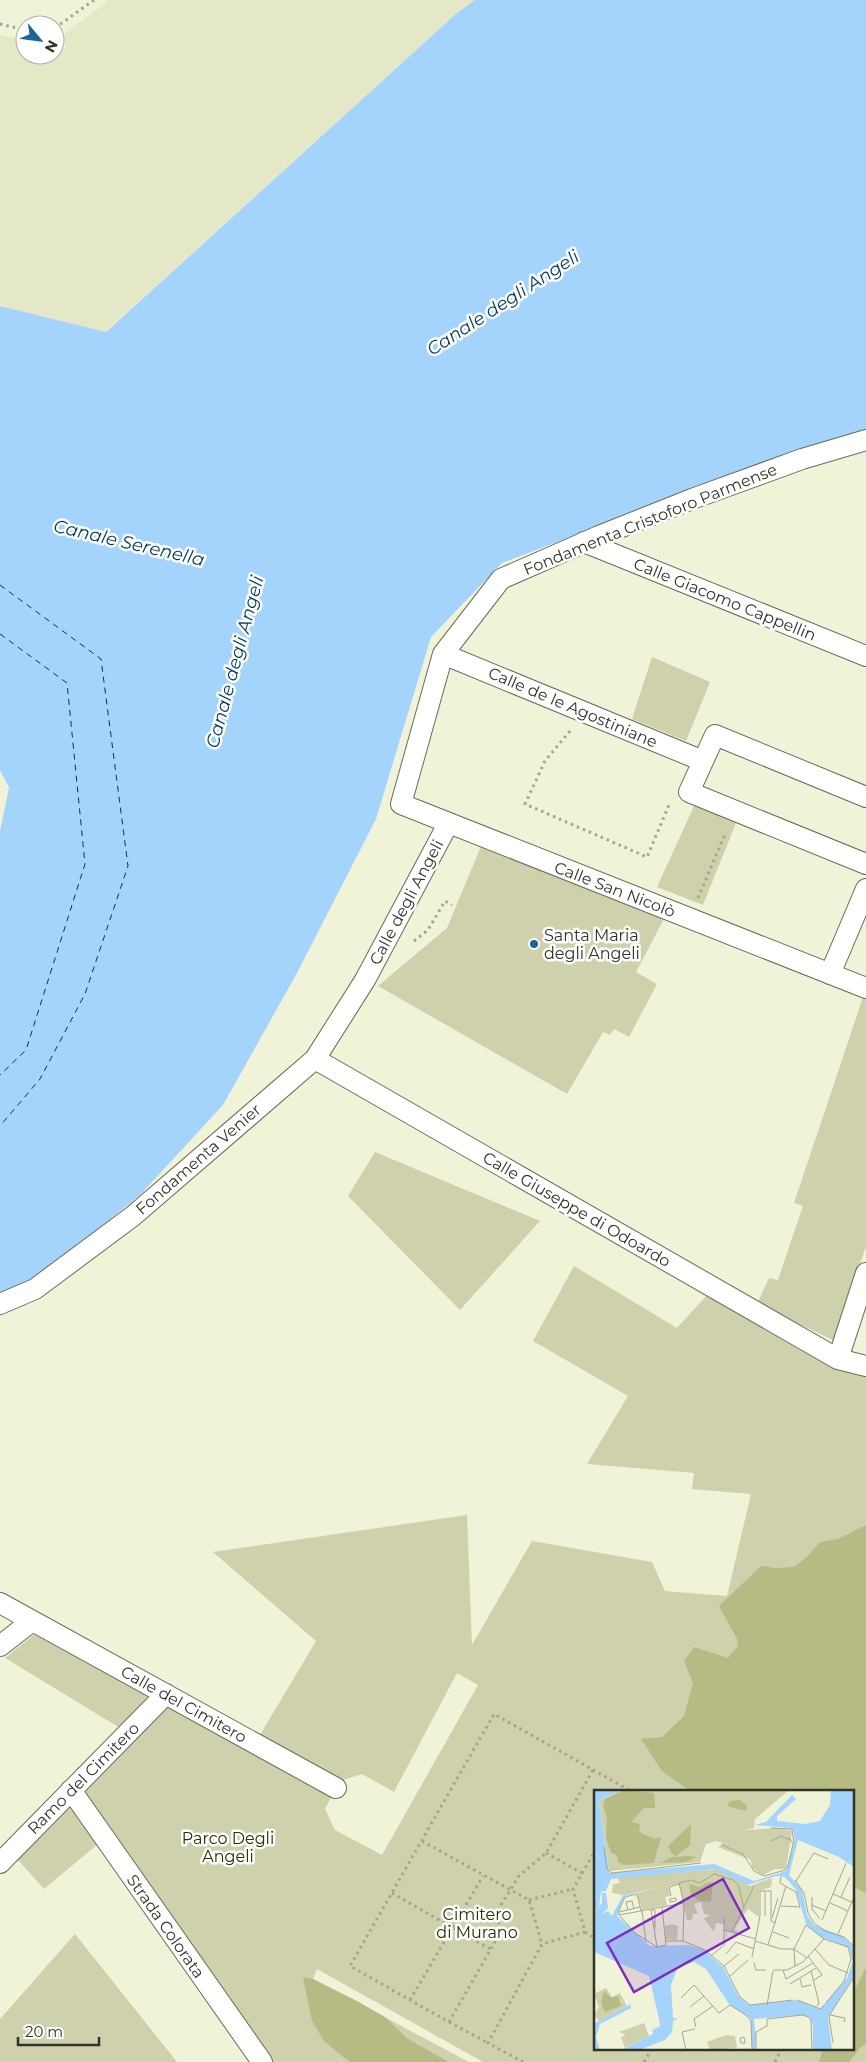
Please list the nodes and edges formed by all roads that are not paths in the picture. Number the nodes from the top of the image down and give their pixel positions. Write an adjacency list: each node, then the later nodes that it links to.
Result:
1 (866, 440): 2 (street, Fondamenta Cristoforo Parmense)
2 (584, 542): 3 (street, Fondamenta Cristoforo Parmense); 4 (street, Calle Giacomo Cappellin)
3 (443, 654): 5 (street, Calle de le Agostiniane); 7 (street, Fondamenta Cristoforo Parmense)
4 (866, 656)
5 (703, 761): 6 (street); 9 (street)
6 (866, 797)
7 (401, 804): 8 (street, Calle San Nicolò)
8 (448, 824): 11 (street, Calle San Nicolò); 12 (street, Calle degli Angeli)
9 (866, 864)
10 (866, 889): 11 (street)
11 (830, 974): 13 (street, Calle San Nicolò)
12 (365, 980): 14 (street, Fondamenta Venier)
13 (866, 986)
14 (315, 1058): 16 (street, Fondamenta Venier); 18 (street, Calle Giuseppe di Odoardo)
15 (866, 1273): 17 (street)
16 (0, 1304)
17 (861, 1304): 18 (street)
18 (838, 1359): 19 (street, Calle Giuseppe di Odoardo)
19 (866, 1366)
20 (0, 1603): 21 (street, Calle del Cimitero)
21 (32, 1621): 22 (street); 23 (street, Calle del Cimitero)
22 (0, 1646)
23 (166, 1694): 24 (street, Calle del Cimitero); 25 (street, Ramo del Cimitero)
24 (336, 1788)
25 (71, 1790): 26 (street, Ramo del Cimitero); 27 (street, Strada Colorata)
26 (0, 1862)
27 (262, 2062)

